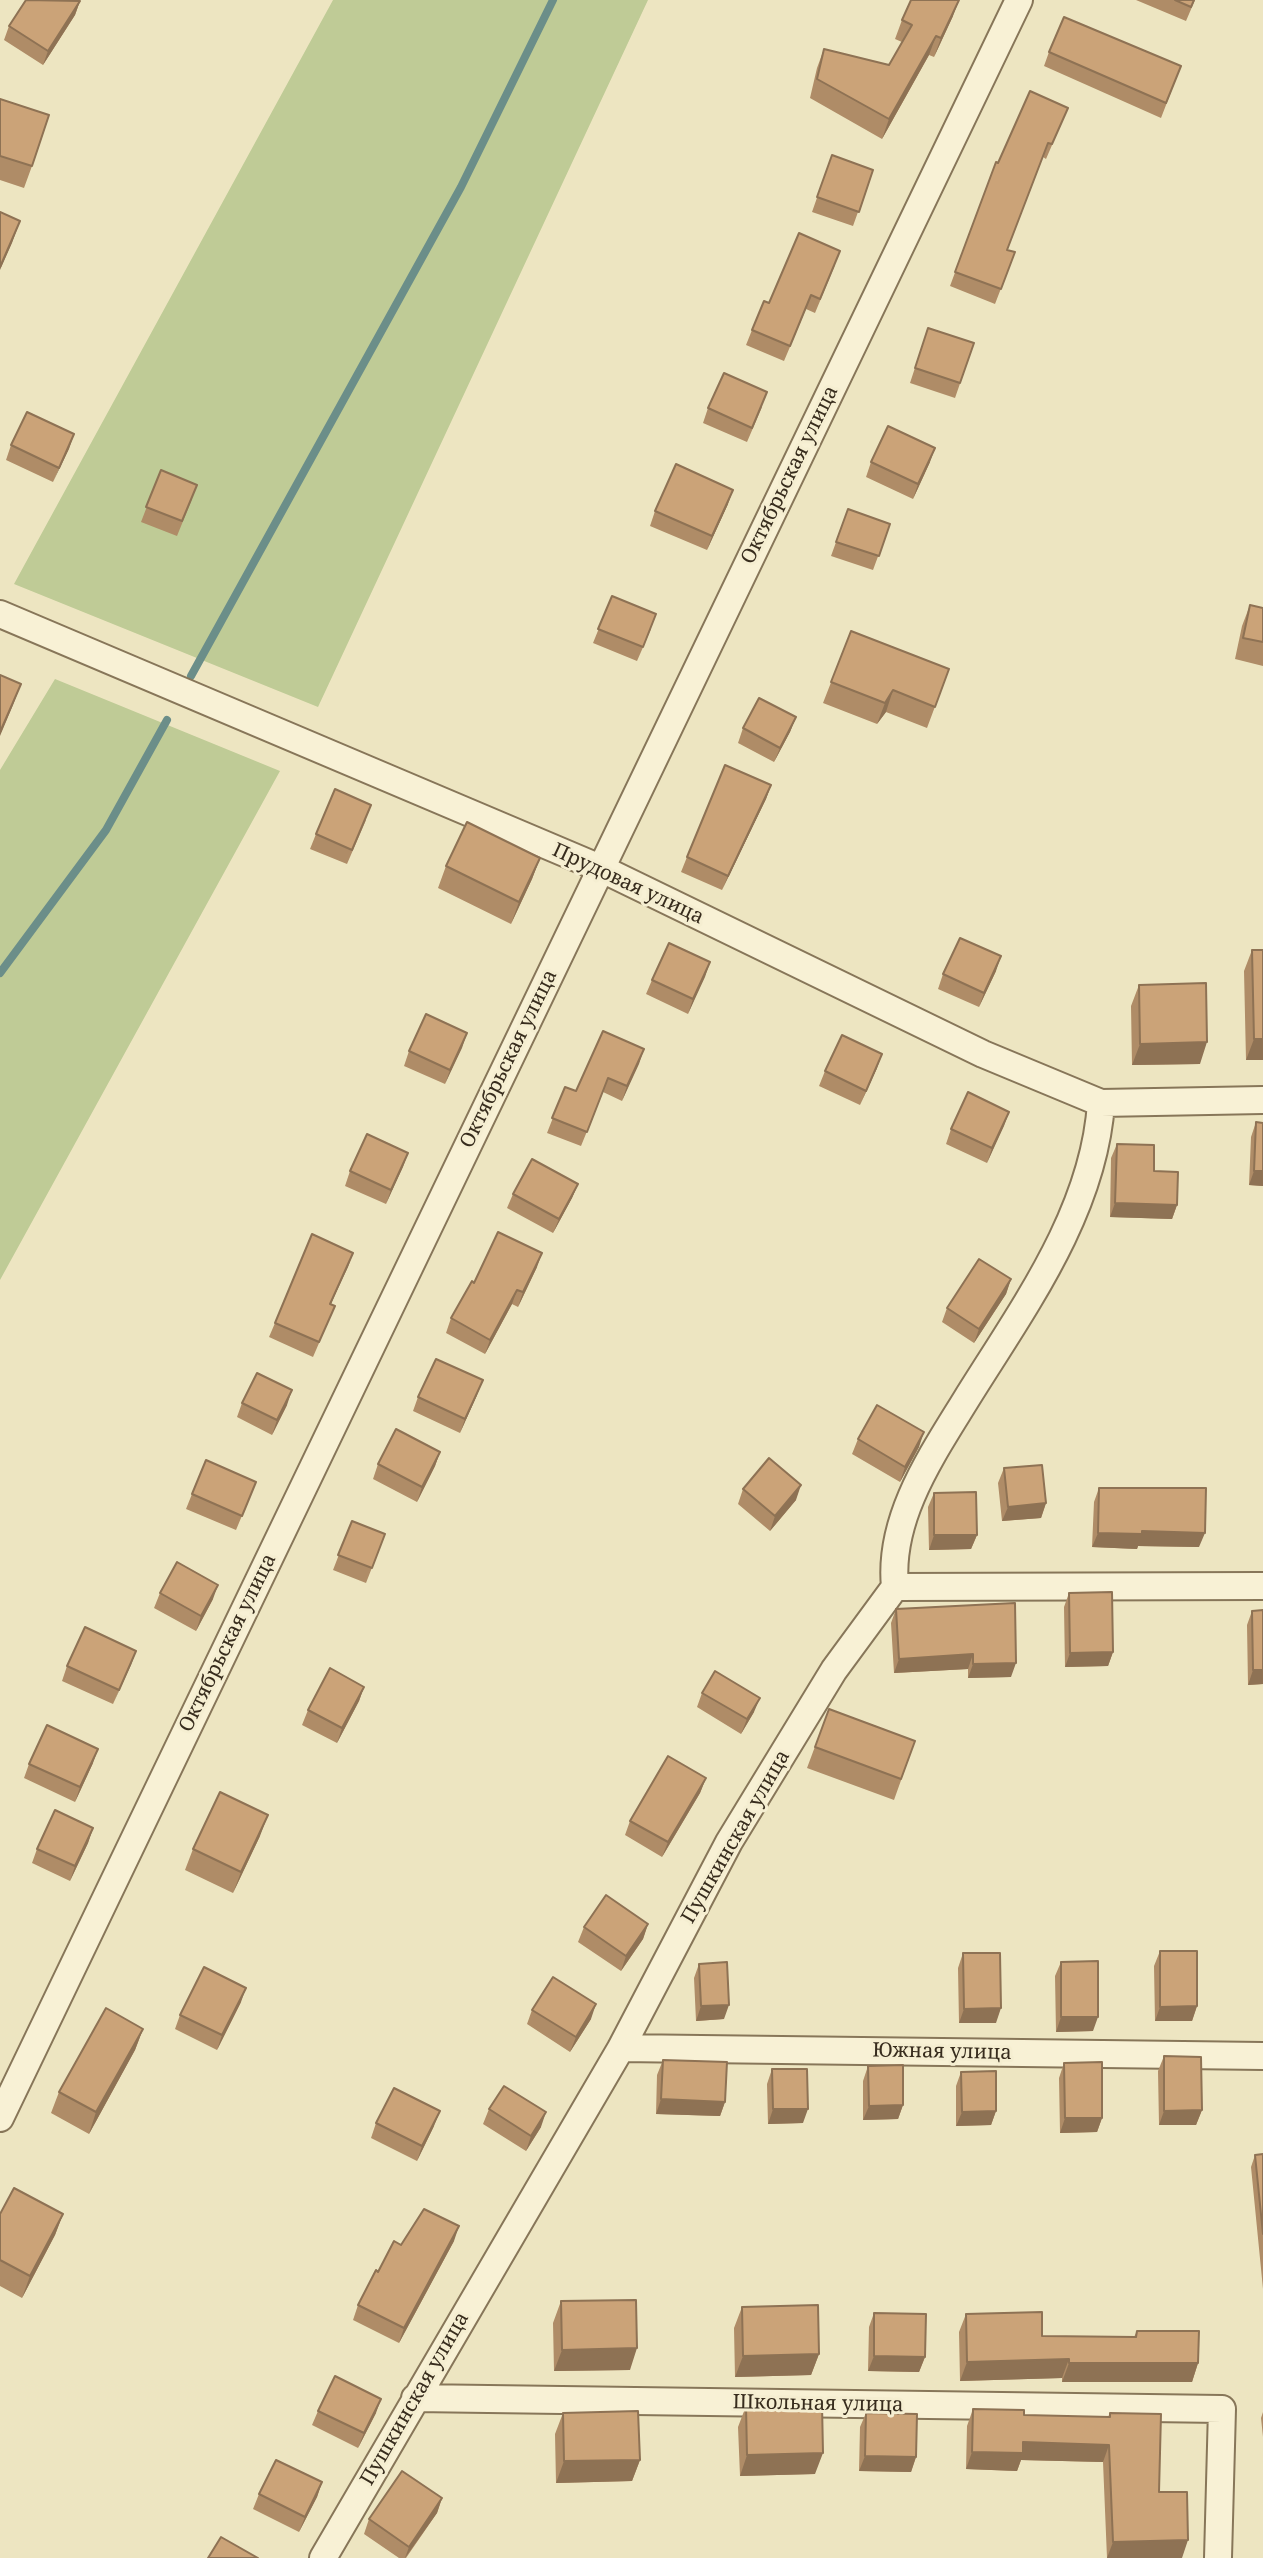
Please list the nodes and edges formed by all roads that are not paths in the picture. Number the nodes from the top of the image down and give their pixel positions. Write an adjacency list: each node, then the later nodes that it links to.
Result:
1 (1019, 0): 3 (street, Октябрьская улица)
2 (0, 614): 3 (street, Прудовая улица)
3 (600, 868): 5 (street, Прудовая улица); 10 (street, Октябрьская улица)
4 (1263, 1100): 5 (street, Прудовая улица)
5 (1101, 1103): 7 (street)
6 (1263, 1586): 7 (street)
7 (895, 1587): 8 (street, Пушкинская улица)
8 (621, 2048): 9 (street, Южная улица); 11 (street, Пушкинская улица)
9 (1263, 2056)
10 (0, 2118)
11 (415, 2398): 12 (street, Пушкинская улица); 13 (street, Школьная улица)
12 (323, 2558)
13 (1218, 2558)

